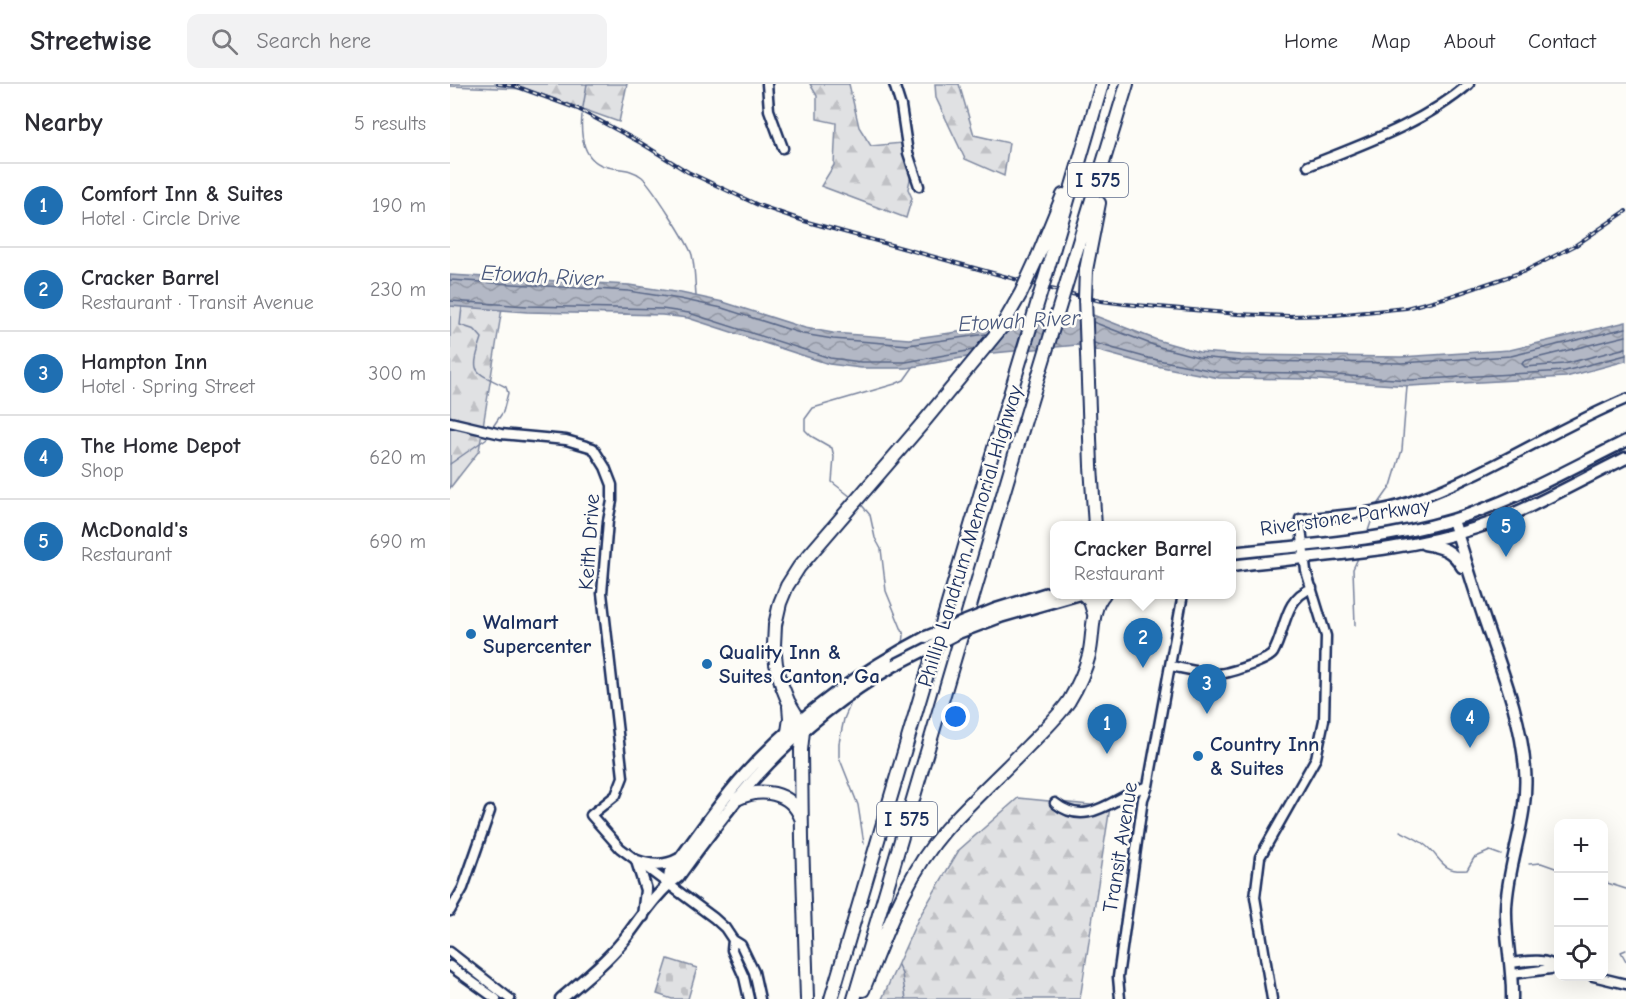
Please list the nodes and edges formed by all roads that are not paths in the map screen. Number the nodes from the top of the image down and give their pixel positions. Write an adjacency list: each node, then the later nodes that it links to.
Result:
1 (767, 84): 7 (street)
2 (894, 84): 9 (street)
3 (1102, 84): 6 (highway, Phillip Landrum Memorial Highway / I 575)
4 (1128, 84): 15 (highway, bridge); 59 (highway, Phillip Landrum Memorial Highway / I 575, bridge)
5 (1469, 84): 8 (street)
6 (1087, 135): 32 (highway, bridge); 58 (highway, Phillip Landrum Memorial Highway / I 575, bridge)
7 (783, 148)
8 (1308, 166)
9 (919, 186)
10 (1626, 399): 18 (street)
11 (450, 422): 41 (street, Keith Drive)
12 (1626, 441): 14 (main road, Riverstone Parkway)
13 (1626, 458): 16 (main road, Riverstone Parkway)
14 (1453, 520): 16 (main road); 18 (main road, Riverstone Parkway)
15 (1095, 521)
16 (1457, 533): 17 (main road, Riverstone Parkway); 22 (main road)
17 (1418, 543): 20 (main road, Riverstone Parkway); 22 (main road)
18 (1304, 544): 19 (main road, Riverstone Parkway); 20 (street)
19 (1236, 552)
20 (1305, 559): 21 (main road, Riverstone Parkway); 23 (street)
21 (1236, 566)
22 (1473, 585): 48 (main road)
23 (1312, 588): 31 (street); 62 (street)
24 (1050, 593): 29 (main road)
25 (1059, 599): 29 (main road)
26 (1087, 599): 30 (highway)
27 (1101, 599): 30 (highway)
28 (1182, 599): 31 (street, Transit Avenue)
29 (998, 613): 33 (main road, bridge); 33 (main road, bridge)
30 (1094, 614): 60 (highway)
31 (1171, 666): 35 (street, Transit Avenue)
32 (788, 701): 33 (highway); 34 (highway)
33 (801, 726): 34 (main road); 36 (main road); 39 (highway)
34 (788, 732): 40 (main road)
35 (1148, 786): 37 (street); 61 (street, Transit Avenue)
36 (737, 799): 39 (highway); 42 (main road)
37 (1055, 803)
38 (490, 811): 43 (street)
39 (802, 822): 57 (highway)
40 (681, 857): 41 (main road); 42 (main road)
41 (637, 861): 42 (street, Keith Drive); 44 (main road)
42 (668, 885): 44 (main road); 45 (street, Keith Drive)
43 (450, 911)
44 (643, 916): 54 (main road)
45 (733, 940): 55 (street); 56 (street, Keith Drive)
46 (450, 952): 53 (street)
47 (450, 966): 52 (street)
48 (1511, 968): 49 (street); 63 (main road)
49 (1554, 968)
50 (1608, 980): 51 (street)
51 (1626, 984)
52 (495, 999)
53 (510, 999)
54 (561, 999)
55 (749, 999)
56 (760, 999)
57 (807, 999)
58 (831, 999)
59 (854, 999)
60 (859, 999)
61 (1120, 999)
62 (1272, 999)
63 (1512, 999)

